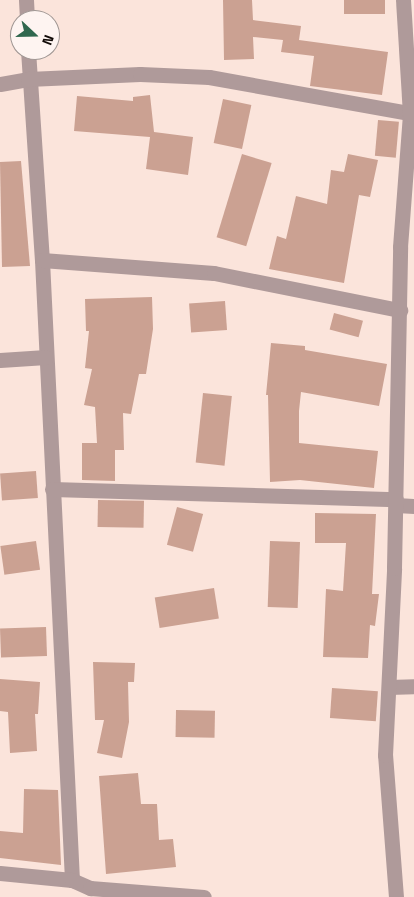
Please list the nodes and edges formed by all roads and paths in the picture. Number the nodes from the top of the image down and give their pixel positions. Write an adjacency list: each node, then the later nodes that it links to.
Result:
1 (403, 0): 5 (street)
2 (28, 60): 3 (street)
3 (28, 79): 4 (street); 5 (street); 7 (street)
4 (0, 84)
5 (412, 114): 6 (street)
6 (407, 248): 8 (street)
7 (42, 260): 8 (street); 9 (street)
8 (400, 310): 12 (street)
9 (46, 356): 10 (street); 11 (street)
10 (0, 360)
11 (52, 489): 12 (street); 17 (street)
12 (396, 502): 13 (street); 15 (street)
13 (414, 506)
14 (414, 686): 15 (street)
15 (388, 687): 20 (street)
16 (0, 873): 17 (street)
17 (72, 880): 18 (street)
18 (90, 892): 19 (street)
19 (204, 897)
20 (396, 897)

